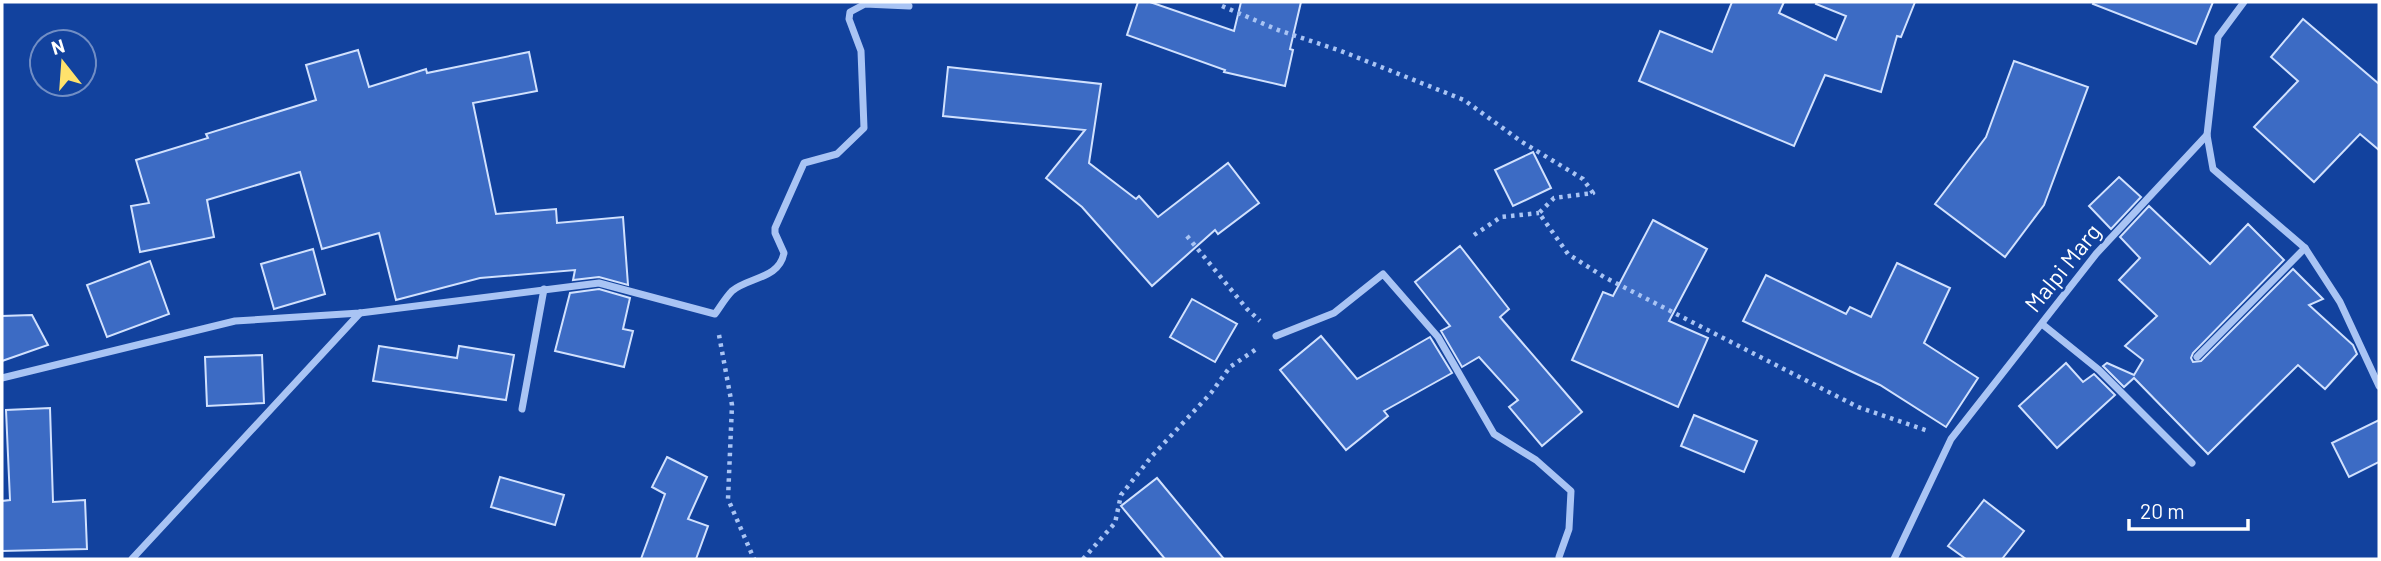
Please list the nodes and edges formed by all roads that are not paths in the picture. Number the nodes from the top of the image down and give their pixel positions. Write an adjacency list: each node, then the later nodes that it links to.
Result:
1 (2244, 2): 3 (street)
2 (909, 6): 5 (street)
3 (2207, 135): 4 (street); 7 (street, Malpi Marg)
4 (2305, 248): 9 (street); 11 (street)
5 (544, 289): 6 (street); 12 (street)
6 (360, 313): 10 (street); 14 (street)
7 (2042, 324): 13 (street); 16 (street, Malpi Marg)
8 (1276, 336): 15 (street)
9 (2197, 357)
10 (2, 378)
11 (2379, 386)
12 (522, 409)
13 (2192, 463)
14 (132, 559)
15 (1559, 559)
16 (1894, 559)

